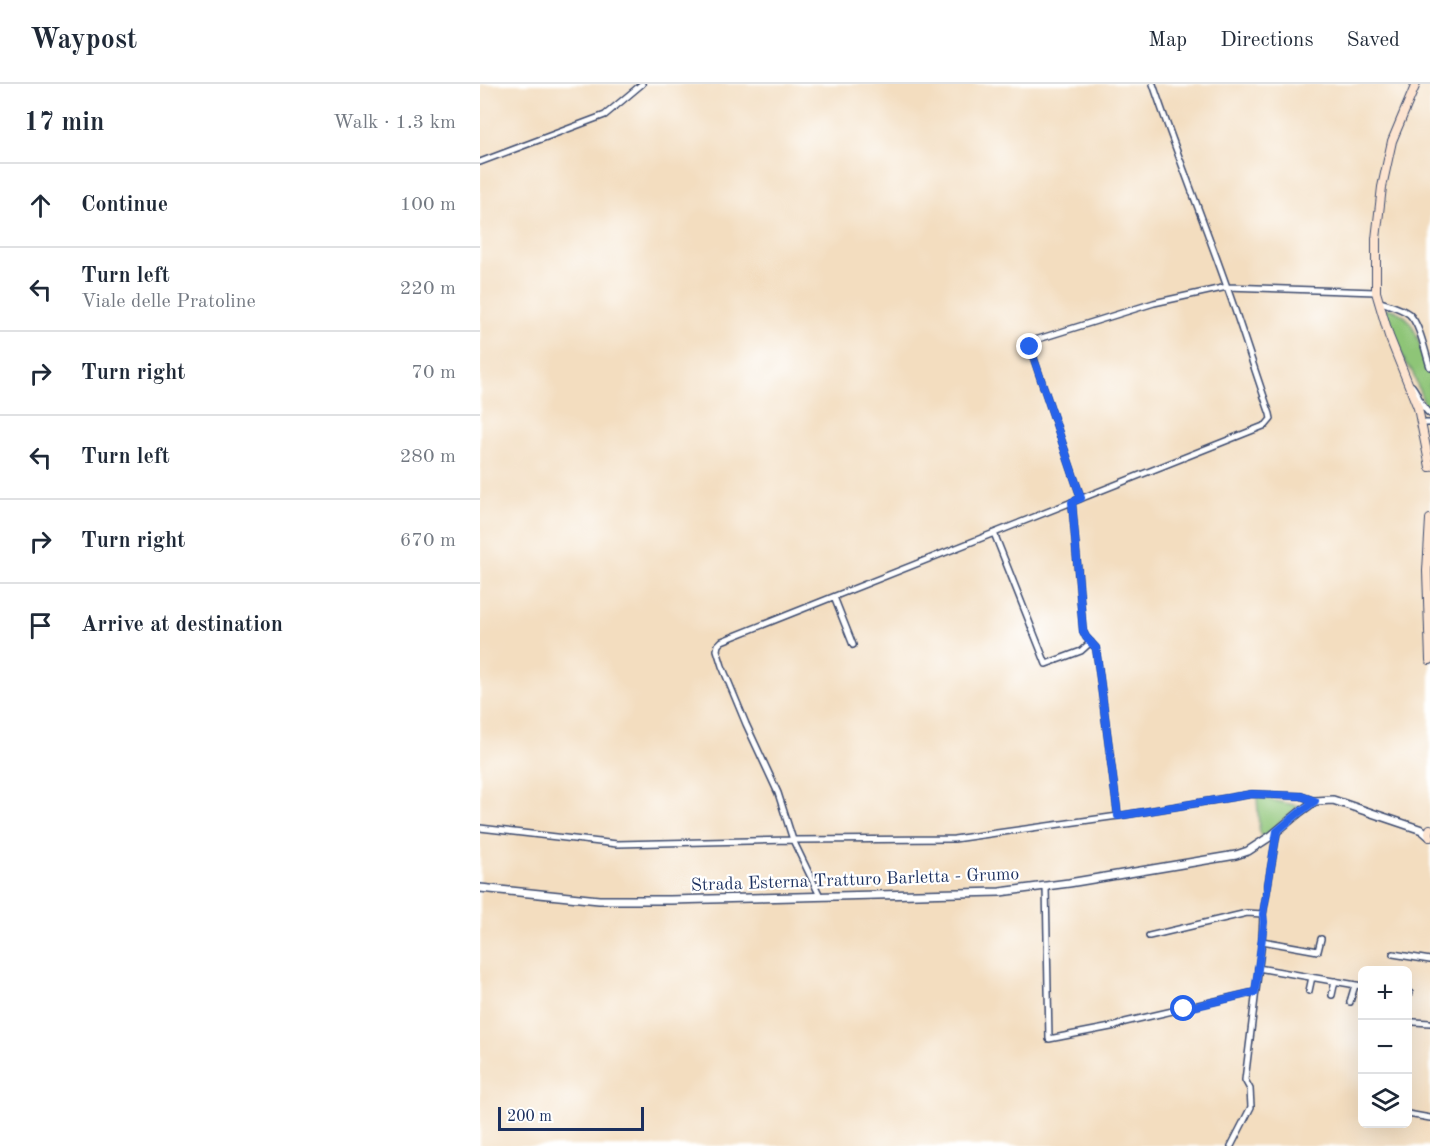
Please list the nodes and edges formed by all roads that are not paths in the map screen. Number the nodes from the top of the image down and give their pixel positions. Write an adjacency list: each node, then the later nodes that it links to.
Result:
1 (642, 84): 4 (street)
2 (1153, 84): 5 (street)
3 (1416, 84): 6 (main road)
4 (480, 162)
5 (1227, 287): 6 (street); 13 (street); 13 (street)
6 (1377, 297): 7 (street); 9 (main road)
7 (1428, 357): 8 (street)
8 (1430, 367)
9 (1409, 383): 10 (street); 11 (main road)
10 (1430, 415): 11 (street)
11 (1426, 423): 12 (main road)
12 (1430, 462)
13 (1081, 498): 14 (street)
14 (1072, 502): 16 (street); 18 (street)
15 (1430, 519): 20 (main road)
16 (994, 533): 17 (street); 18 (street)
17 (834, 597): 19 (street); 27 (street)
18 (1091, 642): 22 (street)
19 (853, 645)
20 (1430, 660)
21 (1315, 801): 22 (street); 24 (street); 25 (street, Strada Esterna Tratturo Barletta - Grumo)
22 (1118, 816): 27 (street)
23 (480, 828): 27 (street)
24 (1427, 829): 26 (main road)
25 (1277, 831): 28 (street, Strada Esterna Tratturo Barletta - Grumo); 31 (street)
26 (1430, 837)
27 (793, 840): 30 (street)
28 (1046, 886): 30 (street, Strada Esterna Tratturo Barletta - Grumo); 43 (street)
29 (480, 888): 30 (street, Strada Esterna Tratturo Barletta - Grumo)
30 (820, 896)
31 (1263, 914): 32 (street); 34 (street)
32 (1149, 936)
33 (1321, 939): 34 (street)
34 (1262, 941): 37 (street)
35 (1394, 954): 36 (street)
36 (1430, 960)
37 (1258, 968): 38 (street); 43 (street)
38 (1312, 977): 39 (street); 42 (street)
39 (1335, 981): 40 (street); 44 (street)
40 (1355, 985): 41 (street); 45 (street)
41 (1358, 985)
42 (1309, 991)
43 (1255, 992): 50 (street)
44 (1332, 995)
45 (1350, 1002)
46 (1414, 1022): 47 (street)
47 (1430, 1023)
48 (1412, 1115): 49 (street)
49 (1430, 1118)
50 (1231, 1146)

